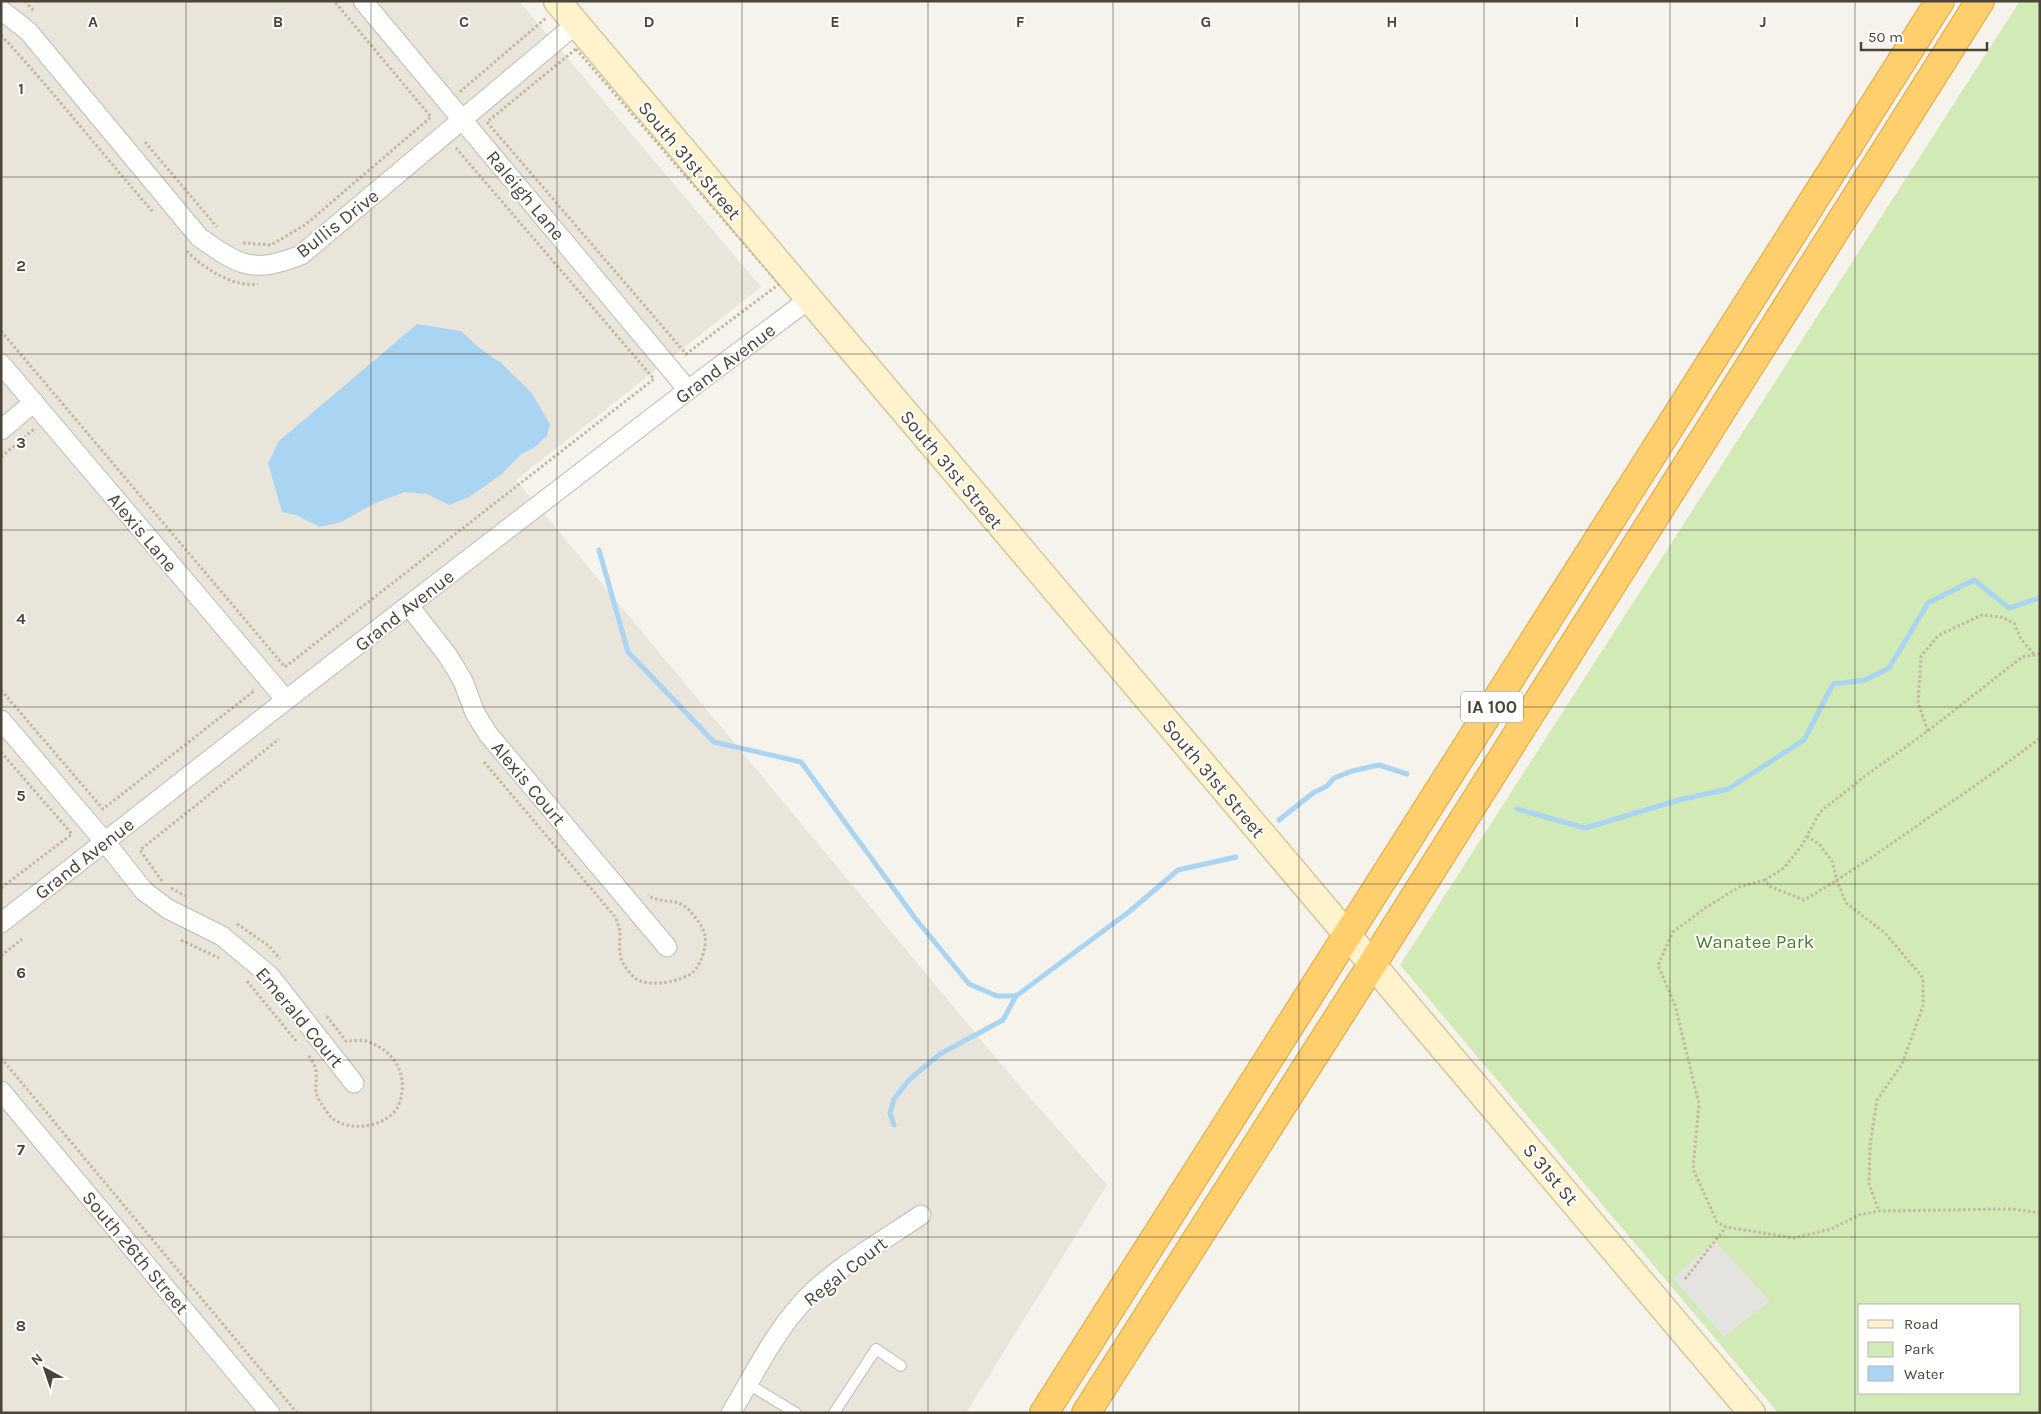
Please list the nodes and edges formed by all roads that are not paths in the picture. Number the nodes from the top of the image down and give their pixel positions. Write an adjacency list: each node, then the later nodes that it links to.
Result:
1 (363, 1): 7 (street, Raleigh Lane)
2 (1940, 1): 18 (highway, IA 100)
3 (1980, 1): 20 (highway, IA 100)
4 (553, 8): 6 (street, South 31st Street)
5 (1, 10): 7 (street, Bullis Drive)
6 (576, 24): 7 (street, Bullis Drive); 8 (street, South 31st Street)
7 (463, 119): 10 (street, Raleigh Lane)
8 (808, 300): 10 (street, Grand Avenue); 18 (street, South 31st Street)
9 (1, 364): 11 (street, Alexis Lane)
10 (688, 390): 13 (street, Grand Avenue)
11 (34, 402): 12 (street); 14 (street, Alexis Lane)
12 (1, 430)
13 (409, 606): 14 (street, Grand Avenue); 19 (street, Alexis Court)
14 (286, 700): 16 (street, Grand Avenue)
15 (1, 720): 16 (street, Emerald Court)
16 (105, 842): 17 (street, Grand Avenue); 21 (street, Emerald Court)
17 (1, 923)
18 (1348, 936): 20 (street, S 31st St); 30 (highway, IA 100)
19 (667, 947)
20 (1373, 963): 31 (highway, IA 100); 32 (street, S 31st St)
21 (354, 1083)
22 (1, 1091): 26 (street, South 26th Street)
23 (921, 1215): 25 (street, Regal Court)
24 (902, 1366): 29 (lane)
25 (748, 1384): 27 (street, Regal Court); 28 (lane)
26 (270, 1413)
27 (731, 1413)
28 (796, 1413)
29 (834, 1413)
30 (1044, 1413)
31 (1086, 1413)
32 (1752, 1413)

